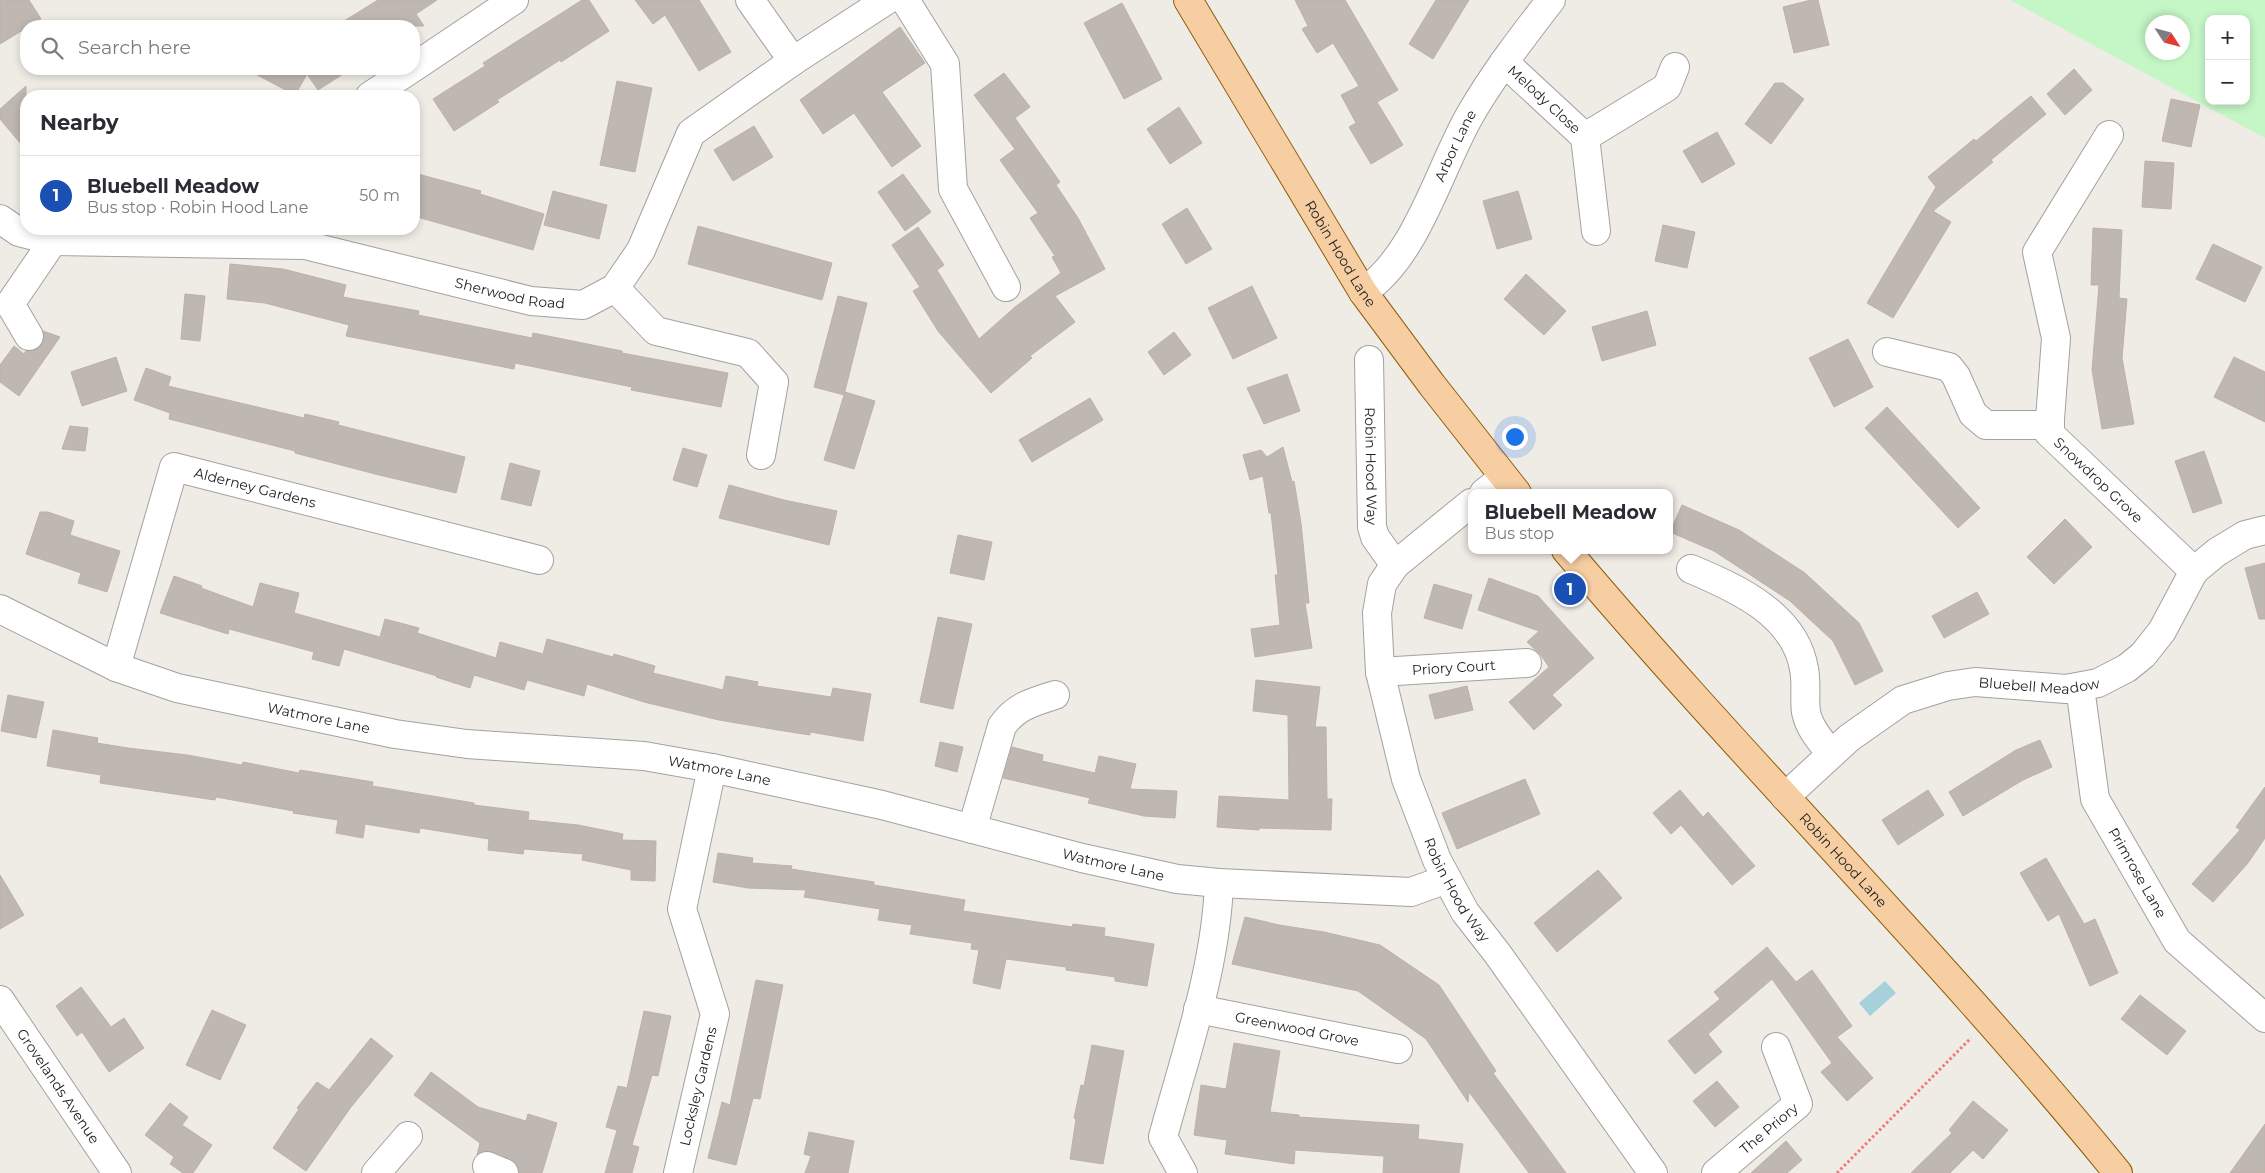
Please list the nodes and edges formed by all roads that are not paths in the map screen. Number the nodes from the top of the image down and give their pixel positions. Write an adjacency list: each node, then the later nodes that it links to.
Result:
1 (514, 0): 9 (street)
2 (750, 0): 7 (street)
3 (887, 0): 7 (street, Sherwood Road)
4 (905, 0): 21 (street)
5 (1188, 0): 23 (main road, Robin Hood Lane)
6 (1551, 0): 8 (street, Arbor Lane)
7 (793, 61): 22 (street, Sherwood Road)
8 (1504, 62): 14 (street, Melody Close); 23 (street, Arbor Lane)
9 (420, 63)
10 (1675, 67): 14 (street, Melody Close)
11 (402, 75): 12 (street)
12 (379, 90)
13 (2108, 135): 27 (street, Snowdrop Grove)
14 (1586, 137): 16 (street, Melody Close)
15 (0, 218): 17 (street, Sherwood Road)
16 (1596, 231)
17 (20, 232)
18 (30, 235): 20 (street, Sherwood Road)
19 (307, 237): 20 (street, Sherwood Road); 22 (street, Sherwood Road)
20 (53, 241): 24 (street)
21 (1006, 287)
22 (615, 288): 28 (street)
23 (1362, 292): 29 (main road, Robin Hood Lane)
24 (29, 336)
25 (1887, 352): 27 (street)
26 (1369, 360): 34 (street, Robin Hood Way)
27 (2050, 425): 36 (street, Snowdrop Grove)
28 (761, 455)
29 (1502, 487)
30 (1468, 505): 34 (street, Robin Hood Way)
31 (2265, 530): 36 (street, Bluebell Meadow)
32 (1569, 554): 45 (main road, Robin Hood Lane)
33 (539, 560): 39 (street, Alderney Gardens)
34 (1395, 565): 40 (street, Robin Hood Way)
35 (1691, 569): 43 (street)
36 (2194, 571): 41 (street, Bluebell Meadow)
37 (0, 609): 39 (street, Watmore Lane)
38 (1527, 663): 40 (street, Priory Court)
39 (116, 667): 44 (street, Watmore Lane)
40 (1380, 672): 47 (street, Robin Hood Way)
41 (2080, 688): 43 (street, Bluebell Meadow); 51 (street, Primrose Lane)
42 (1055, 695): 46 (street)
43 (1831, 754): 45 (street, Bluebell Meadow)
44 (712, 768): 46 (street, Watmore Lane); 57 (street, Locksley Gardens)
45 (1784, 797): 61 (main road, Robin Hood Lane)
46 (972, 829): 48 (street, Watmore Lane)
47 (1447, 879): 48 (street, Watmore Lane); 59 (street, Robin Hood Way)
48 (1219, 883): 50 (street)
49 (0, 1000): 55 (street, Grovelands Avenue)
50 (1198, 1009): 53 (street, Greenwood Grove); 58 (street)
51 (2265, 1018)
52 (1776, 1047): 60 (street, The Priory)
53 (1398, 1050)
54 (408, 1136): 56 (street)
55 (116, 1173)
56 (376, 1173)
57 (678, 1173)
58 (1183, 1173)
59 (1653, 1173)
60 (1716, 1173)
61 (2118, 1173)

